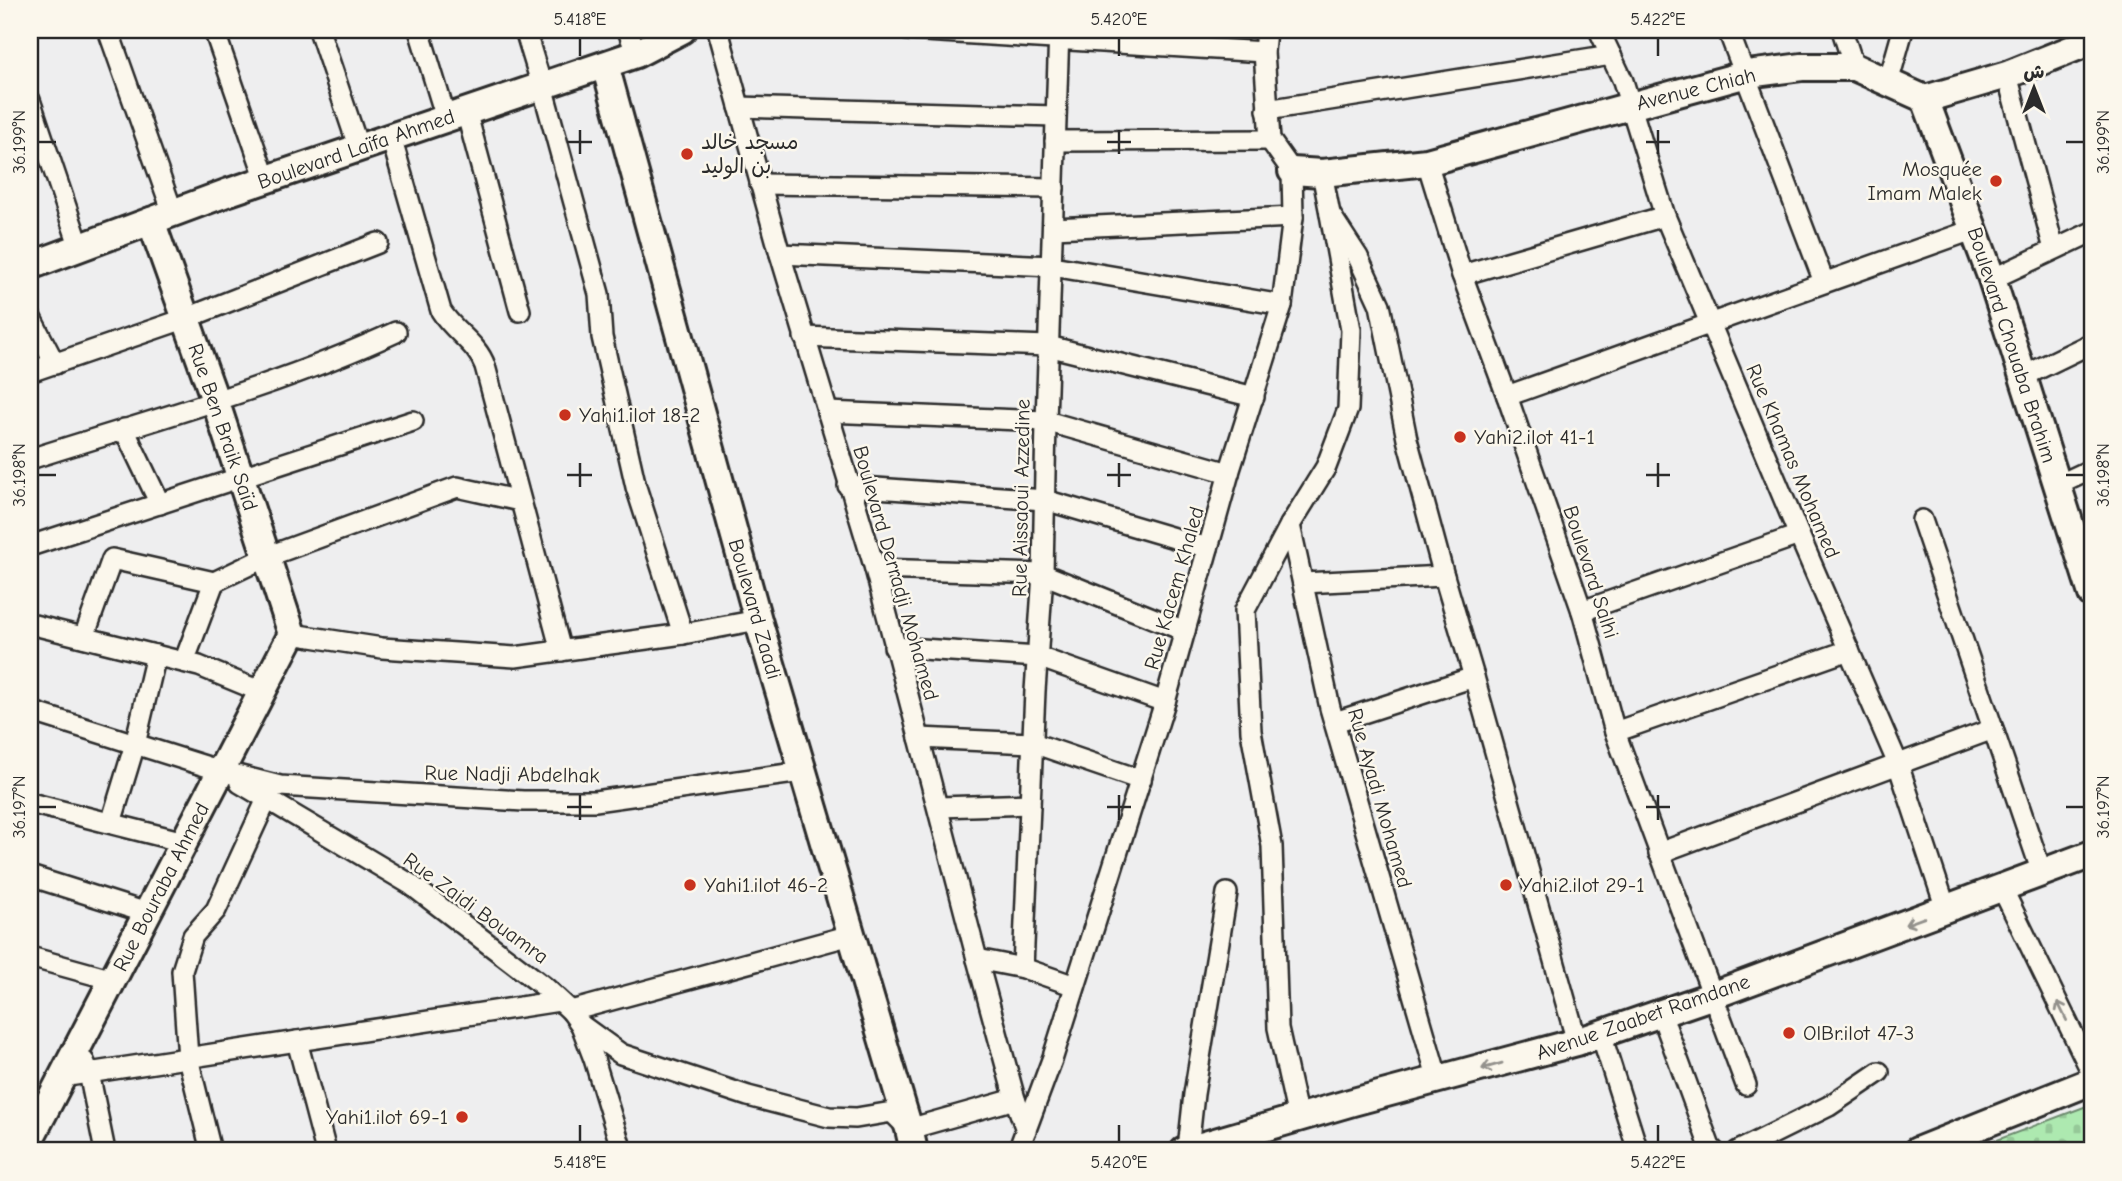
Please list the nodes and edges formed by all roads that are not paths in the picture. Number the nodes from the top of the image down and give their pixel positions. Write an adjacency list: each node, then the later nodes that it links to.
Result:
1 (108, 30): 45 (street)
2 (214, 30): 40 (street)
3 (319, 30): 36 (street)
4 (419, 30): 31 (street)
5 (525, 30): 25 (street)
6 (682, 30): 17 (street, Boulevard Laïfa Ahmed)
7 (718, 30): 29 (street, Boulevard Derradji Mohamed)
8 (908, 30): 14 (street)
9 (1266, 30): 18 (street)
10 (1599, 30): 19 (street, Rue Khamas Mohamed)
11 (1728, 30): 22 (street)
12 (1842, 30): 21 (street)
13 (1903, 30): 24 (street)
14 (969, 32): 15 (street)
15 (1059, 34): 18 (street); 32 (street, Rue Aissaoui Azzedine)
16 (2092, 41): 23 (street)
17 (632, 42): 20 (street, Boulevard Laïfa Ahmed)
18 (1264, 52): 30 (street)
19 (1611, 55): 28 (street, Rue Khamas Mohamed); 30 (street)
20 (605, 65): 25 (street, Boulevard Laïfa Ahmed); 100 (street, Boulevard Zaadi)
21 (1854, 67): 22 (street, Avenue Chiah); 24 (street, Avenue Chiah)
22 (1747, 74): 28 (street, Avenue Chiah); 58 (street)
23 (2007, 75): 26 (street); 52 (street)
24 (1888, 83): 26 (street, Avenue Chiah)
25 (542, 86): 31 (street, Boulevard Laïfa Ahmed); 104 (street)
26 (1926, 99): 48 (street, Boulevard Chouaba Brahim)
27 (30, 100): 51 (street)
28 (1631, 105): 37 (street, Avenue Chiah); 44 (street, Rue Khamas Mohamed)
29 (739, 107): 32 (street); 41 (street, Boulevard Derradji Mohamed)
30 (1267, 110): 34 (street)
31 (456, 115): 33 (street, Boulevard Laïfa Ahmed); 60 (street)
32 (1056, 116): 35 (street, Rue Aissaoui Azzedine)
33 (391, 137): 36 (street, Boulevard Laïfa Ahmed); 85 (street)
34 (1270, 140): 35 (street); 38 (street)
35 (1055, 141): 42 (street, Rue Aissaoui Azzedine)
36 (359, 149): 40 (street, Boulevard Laïfa Ahmed)
37 (1427, 162): 39 (street, Avenue Chiah); 56 (street, Boulevard Salhi)
38 (1292, 171): 39 (street, Avenue Chiah); 46 (street, Rue Kacem Khaled)
39 (1322, 173): 43 (street)
40 (266, 180): 45 (street, Boulevard Laïfa Ahmed)
41 (761, 184): 42 (street); 53 (street, Boulevard Derradji Mohamed)
42 (1054, 188): 47 (street, Rue Aissaoui Azzedine)
43 (1330, 214): 88 (street); 95 (street)
44 (1665, 216): 56 (street); 63 (street, Rue Khamas Mohamed)
45 (162, 217): 51 (street, Boulevard Laïfa Ahmed); 62 (street, Rue Ben Braik Saïd)
46 (1293, 217): 47 (street); 59 (street, Rue Kacem Khaled)
47 (1053, 228): 54 (street, Rue Aissaoui Azzedine)
48 (1975, 229): 57 (street, Boulevard Chouaba Brahim); 58 (street)
49 (2092, 232): 52 (street)
50 (378, 243): 62 (street)
51 (80, 248): 55 (street, Boulevard Laïfa Ahmed)
52 (2054, 249): 57 (street)
53 (780, 254): 54 (street); 65 (street, Boulevard Derradji Mohamed)
54 (1052, 265): 59 (street); 67 (street, Rue Aissaoui Azzedine)
55 (30, 266)
56 (1462, 275): 71 (street, Boulevard Salhi)
57 (1992, 279): 70 (street, Boulevard Chouaba Brahim)
58 (1824, 282): 63 (street)
59 (1282, 305): 72 (street, Rue Kacem Khaled)
60 (520, 312)
61 (30, 316): 68 (street)
62 (187, 318): 68 (street); 73 (street, Rue Ben Braik Saïd)
63 (1711, 322): 71 (street); 89 (street, Rue Khamas Mohamed)
64 (396, 332): 73 (street)
65 (804, 337): 67 (street); 74 (street, Boulevard Derradji Mohamed)
66 (2092, 343): 70 (street)
67 (1048, 346): 72 (street); 76 (street, Rue Aissaoui Azzedine)
68 (55, 364): 69 (street)
69 (30, 372)
70 (2022, 377): 82 (street, Boulevard Chouaba Brahim)
71 (1507, 396): 99 (street, Boulevard Salhi)
72 (1254, 397): 80 (street, Rue Kacem Khaled)
73 (215, 400): 77 (street); 81 (street, Rue Ben Braik Saïd)
74 (827, 412): 76 (street); 83 (street, Boulevard Derradji Mohamed)
75 (413, 421): 81 (street)
76 (1045, 421): 80 (street); 84 (street, Rue Aissaoui Azzedine)
77 (124, 429): 78 (street); 86 (street)
78 (30, 459)
79 (2092, 469): 82 (street)
80 (1229, 473): 91 (street, Rue Kacem Khaled)
81 (241, 478): 86 (street); 92 (street, Rue Ben Braik Saïd)
82 (2058, 485): 98 (street, Boulevard Chouaba Brahim)
83 (848, 486): 84 (street); 93 (street, Boulevard Derradji Mohamed)
84 (1045, 500): 91 (street); 94 (street, Rue Aissaoui Azzedine)
85 (520, 501): 92 (street); 108 (street)
86 (160, 504): 90 (street)
87 (1922, 520): 117 (street)
88 (1290, 525): 97 (street, Rue Ayadi Mohamed); 161 (street)
89 (1799, 535): 99 (street); 107 (street, Rue Khamas Mohamed)
90 (30, 546)
91 (1208, 548): 102 (street, Rue Kacem Khaled)
92 (267, 557): 96 (street); 103 (street, Rue Ben Braik Saïd)
93 (874, 569): 94 (street); 106 (street, Boulevard Derradji Mohamed)
94 (1043, 574): 102 (street); 110 (street, Rue Aissaoui Azzedine)
95 (1444, 576): 97 (street); 112 (street)
96 (214, 582): 105 (street); 111 (street)
97 (1303, 583): 116 (street, Rue Ayadi Mohamed)
98 (2092, 592)
99 (1582, 611): 118 (street, Boulevard Salhi)
100 (758, 620): 104 (street); 124 (street, Boulevard Zaadi)
101 (30, 624): 105 (street)
102 (1185, 631): 114 (street, Rue Kacem Khaled)
103 (292, 634): 108 (street); 113 (street, Rue Bouraba Ahmed)
104 (682, 634): 108 (street)
105 (84, 638): 109 (street)
106 (894, 647): 110 (street); 119 (street, Boulevard Derradji Mohamed)
107 (1849, 650): 118 (street); 122 (street, Rue Khamas Mohamed)
108 (561, 651)
109 (156, 655): 111 (street); 121 (street)
110 (1038, 657): 114 (street); 120 (street, Rue Aissaoui Azzedine)
111 (184, 662): 113 (street)
112 (1474, 677): 116 (street); 149 (street)
113 (262, 692): 123 (street, Rue Bouraba Ahmed)
114 (1165, 702): 125 (street, Rue Kacem Khaled)
115 (30, 711): 121 (street)
116 (1335, 722): 157 (street, Rue Ayadi Mohamed)
117 (1993, 729): 122 (street); 134 (street)
118 (1615, 732): 132 (street, Boulevard Salhi)
119 (919, 738): 120 (street); 129 (street, Boulevard Derradji Mohamed)
120 (1033, 743): 125 (street); 128 (street, Rue Aissaoui Azzedine)
121 (135, 744): 123 (street); 130 (street)
122 (1898, 764): 132 (street); 138 (street, Rue Khamas Mohamed)
123 (221, 771): 124 (street, Rue Nadji Abdelhak); 126 (street, Rue Zaidi Bouamra); 131 (street, Rue Bouraba Ahmed)
124 (802, 772): 140 (street, Boulevard Zaadi)
125 (1141, 780): 145 (street, Rue Kacem Khaled)
126 (267, 799): 147 (street, Rue Zaidi Bouamra); 152 (street)
127 (30, 803): 130 (street)
128 (1030, 803): 129 (street); 143 (street, Rue Aissaoui Azzedine)
129 (939, 807): 142 (street, Boulevard Derradji Mohamed)
130 (111, 824): 131 (street)
131 (184, 842): 139 (street, Rue Bouraba Ahmed)
132 (1659, 853): 146 (street, Boulevard Salhi)
133 (2092, 854): 134 (street, Avenue Zaabet Ramdane)
134 (2042, 873): 136 (street, Avenue Zaabet Ramdane)
135 (30, 876): 139 (street)
136 (2002, 888): 138 (street, Avenue Zaabet Ramdane); 155 (street, one-way to 136)
137 (1227, 893): 166 (street)
138 (1947, 909): 146 (street, Avenue Zaabet Ramdane, one-way to 146)
139 (147, 913): 144 (street, Rue Bouraba Ahmed)
140 (851, 935): 147 (street); 164 (street, Boulevard Zaadi)
141 (30, 957): 144 (street)
142 (977, 959): 143 (street); 160 (street, Boulevard Derradji Mohamed)
143 (1023, 968): 145 (street)
144 (113, 979): 151 (street, Rue Bouraba Ahmed)
145 (1075, 986): 162 (street, Rue Kacem Khaled)
146 (1711, 996): 148 (street, Avenue Zaabet Ramdane); 159 (street, Boulevard Salhi)
147 (570, 1012): 150 (street); 164 (street); 170 (street, Rue Zaidi Bouamra)
148 (1661, 1013): 149 (street, Avenue Zaabet Ramdane); 173 (street)
149 (1589, 1038): 157 (street, Avenue Zaabet Ramdane, one-way to 157); 172 (street)
150 (297, 1041): 152 (street); 169 (street)
151 (78, 1047): 154 (street); 156 (street, Rue Bouraba Ahmed)
152 (188, 1058): 154 (street); 168 (street)
153 (1879, 1072): 174 (street)
154 (89, 1073): 156 (street); 167 (street)
155 (2092, 1073)
156 (62, 1077): 163 (street, Rue Bouraba Ahmed)
157 (1438, 1080): 161 (street, Avenue Zaabet Ramdane)
158 (2092, 1082): 175 (street)
159 (1746, 1085)
160 (1015, 1099): 162 (street, Boulevard Derradji Mohamed); 164 (street)
161 (1298, 1118): 165 (street, Avenue Zaabet Ramdane)
162 (1026, 1130): 171 (street, Rue Kacem Khaled)
163 (30, 1139)
164 (911, 1140)
165 (1220, 1146): 166 (street, Avenue Zaabet Ramdane)
166 (1186, 1150)
167 (105, 1151)
168 (211, 1151)
169 (326, 1151)
170 (622, 1151)
171 (1018, 1151)
172 (1638, 1151)
173 (1714, 1151)
174 (1738, 1151)
175 (1916, 1151)

